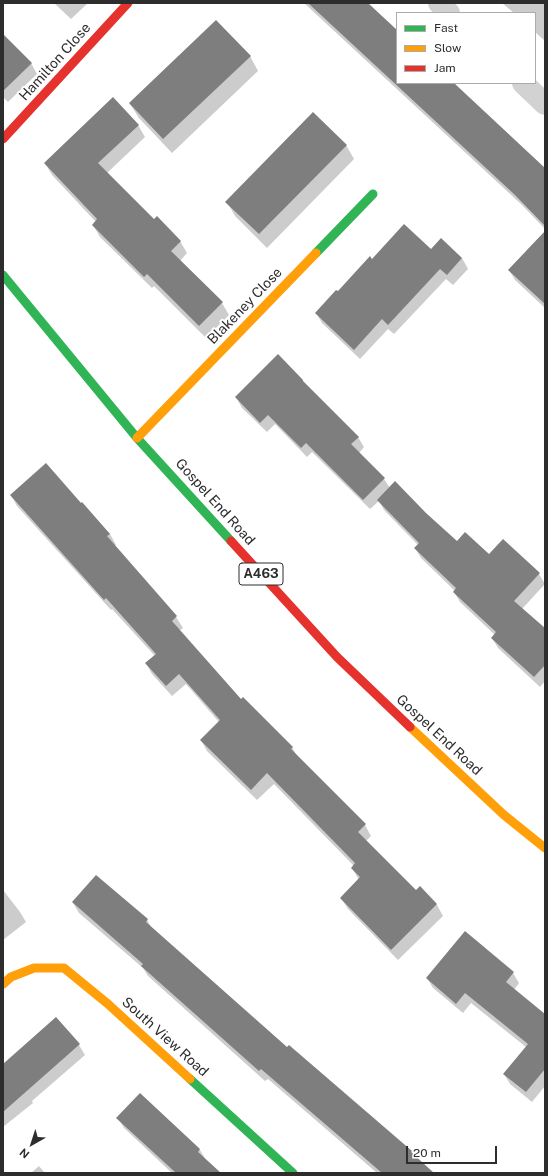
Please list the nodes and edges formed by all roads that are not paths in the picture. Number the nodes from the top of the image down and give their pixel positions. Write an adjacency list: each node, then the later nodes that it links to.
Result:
1 (128, 3): 6 (street, Hamilton Close)
2 (439, 3): 3 (street)
3 (448, 12)
4 (524, 84): 5 (street)
5 (545, 104)
6 (3, 139)
7 (373, 194): 9 (street, Blakeney Close)
8 (3, 275): 9 (street, Gospel End Road / A463)
9 (137, 438): 10 (street, Gospel End Road / A463)
10 (545, 848)
11 (3, 984): 12 (street, South View Road)
12 (294, 1173)

